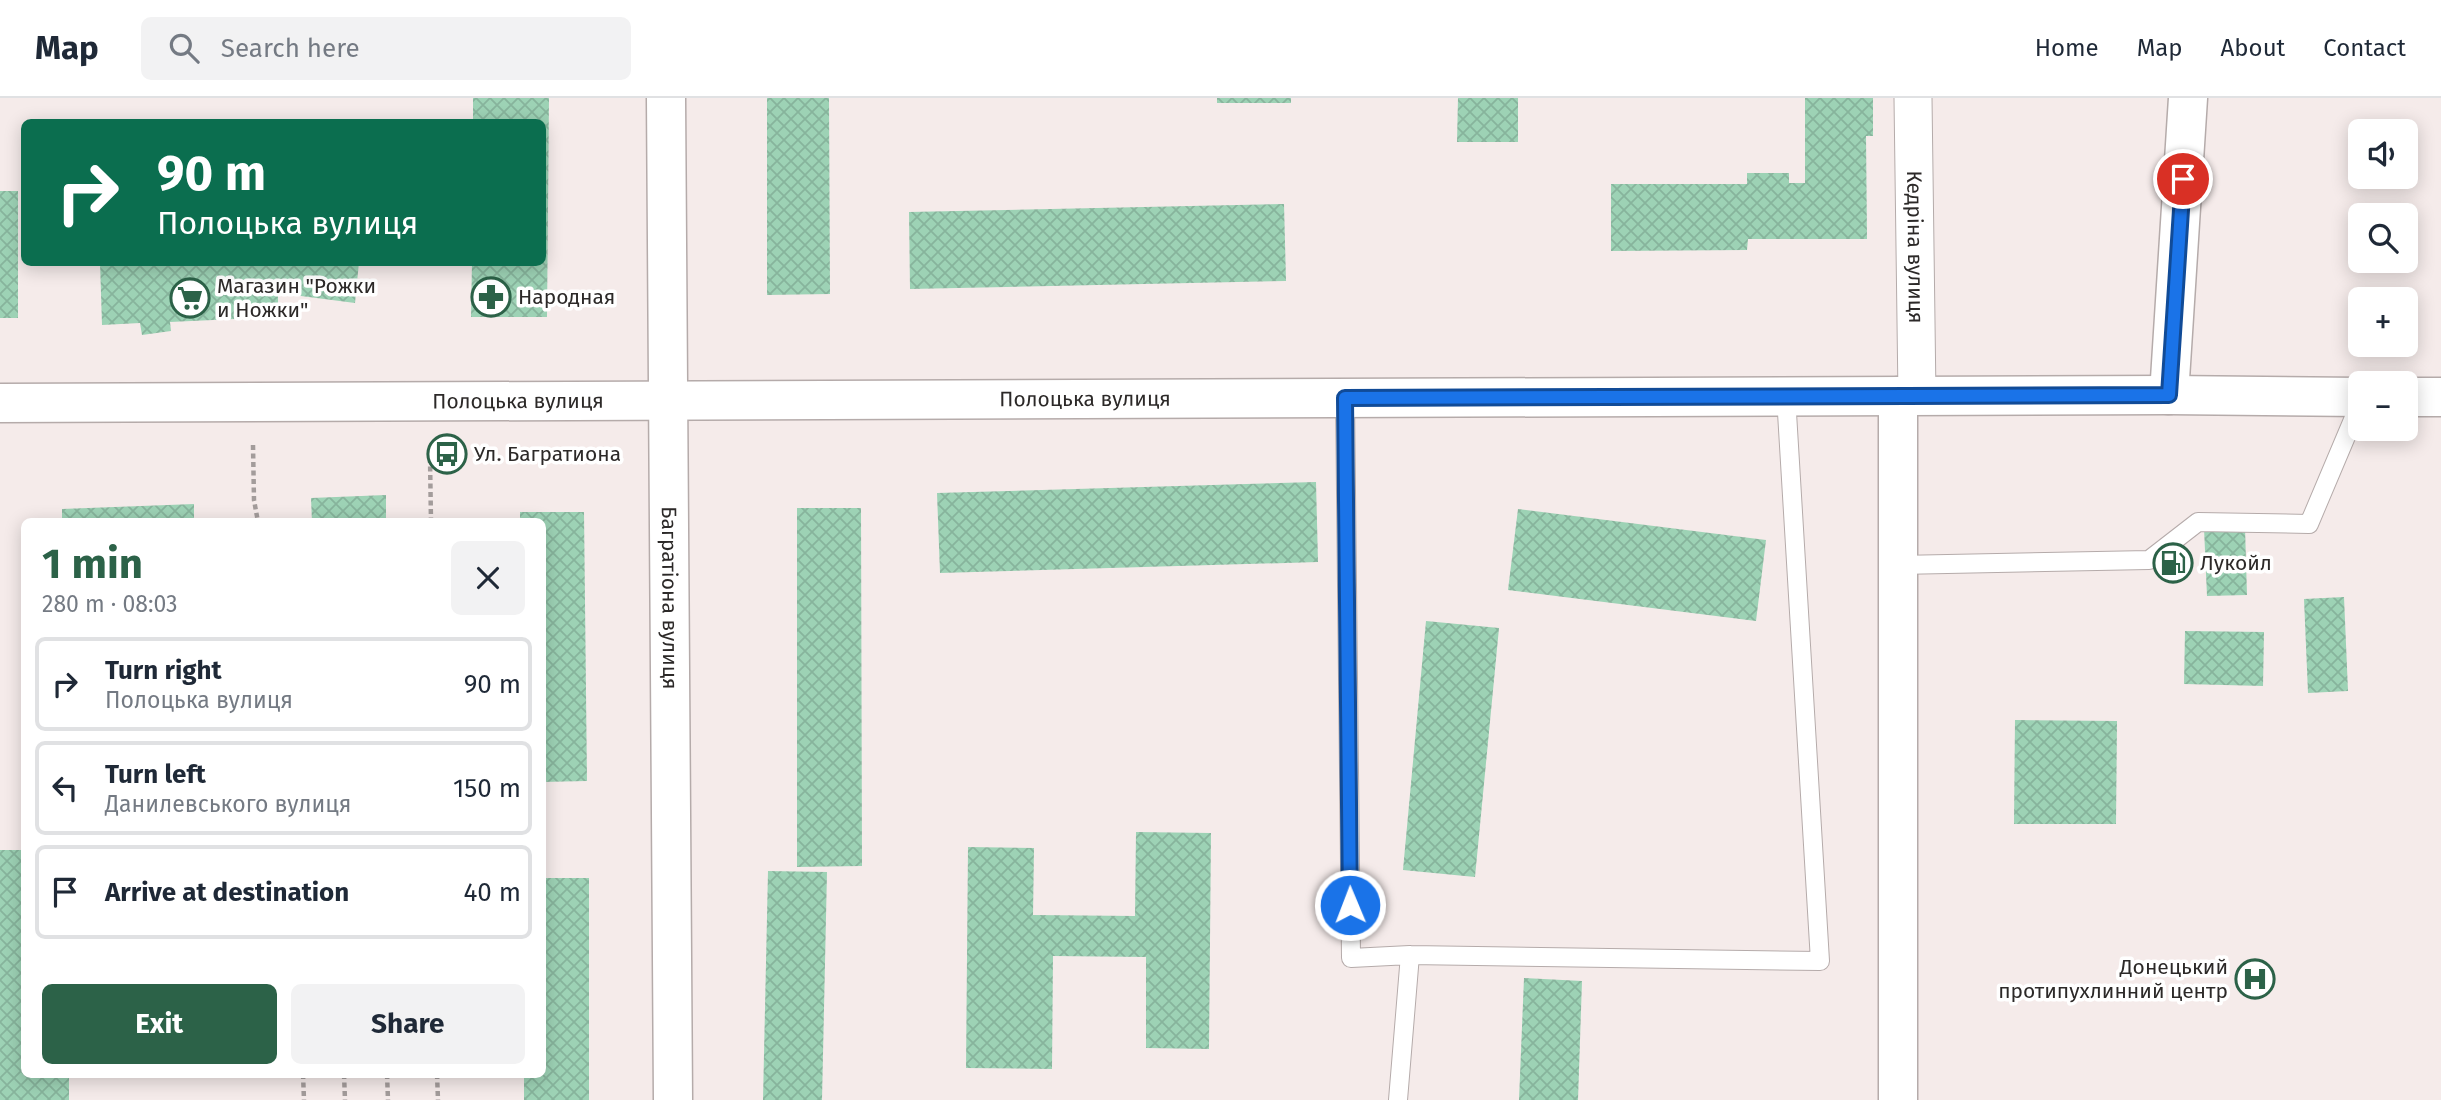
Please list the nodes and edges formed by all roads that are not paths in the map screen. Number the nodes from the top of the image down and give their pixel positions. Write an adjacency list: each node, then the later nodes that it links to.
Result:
1 (666, 98): 11 (main road, Багратіона вулиця)
2 (1913, 98): 6 (street, Кедріна вулиця)
3 (2188, 98): 4 (main road)
4 (2169, 395): 6 (main road, Полоцька вулиця); 10 (main road, Полоцька вулиця)
5 (1786, 396): 6 (main road, Полоцька вулиця); 9 (main road, Полоцька вулиця); 15 (lane)
6 (1908, 396): 14 (main road)
7 (2418, 397): 8 (main road)
8 (2441, 397)
9 (1345, 398): 11 (main road, Полоцька вулиця); 15 (lane)
10 (2348, 399)
11 (668, 400): 12 (main road, Полоцька вулиця); 16 (main road, Багратіона вулиця)
12 (0, 403)
13 (2348, 430): 14 (lane)
14 (1898, 565): 18 (main road)
15 (1410, 955): 17 (lane)
16 (673, 1100)
17 (1398, 1100)
18 (1898, 1100)

